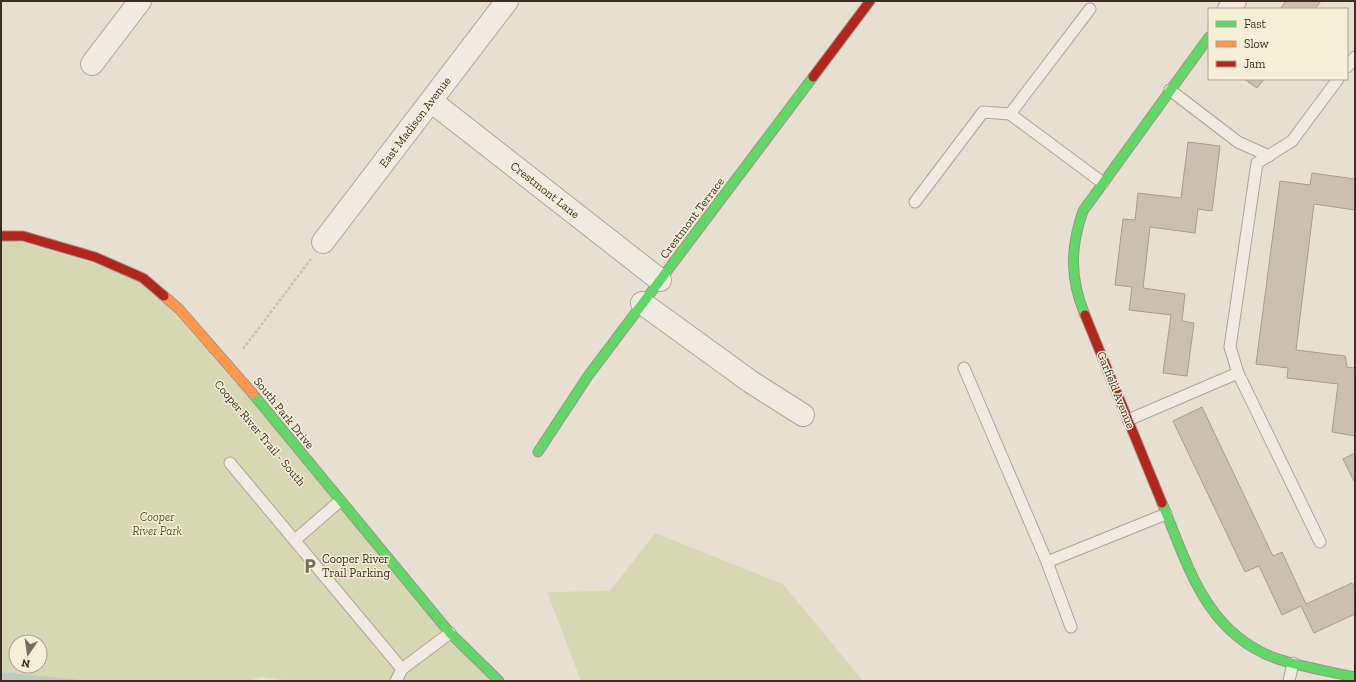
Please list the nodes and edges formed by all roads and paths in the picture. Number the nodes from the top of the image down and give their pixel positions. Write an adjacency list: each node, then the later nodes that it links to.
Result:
1 (140, 1): 7 (street)
2 (507, 1): 11 (street, East Madison Avenue)
3 (870, 1): 18 (street, Crestmont Terrace)
4 (1090, 9): 12 (lane)
5 (1208, 38): 10 (street, Garfield Avenue)
6 (1355, 57): 8 (lane)
7 (92, 64)
8 (1348, 66)
9 (1337, 80): 13 (lane)
10 (1170, 90): 13 (lane); 14 (street, Garfield Avenue)
11 (431, 101): 17 (street, East Madison Avenue); 18 (street, Crestmont Lane)
12 (1010, 114): 14 (lane); 15 (lane)
13 (1269, 156): 22 (lane)
14 (1103, 183): 24 (street, Garfield Avenue)
15 (915, 202)
16 (1, 236): 20 (street, South Park Drive)
17 (323, 242): 20 (path)
18 (660, 280): 19 (street, Crestmont Terrace)
19 (642, 303): 23 (street); 25 (street, Crestmont Terrace)
20 (230, 366): 27 (street, South Park Drive)
21 (964, 368): 31 (lane)
22 (1238, 373): 24 (lane); 30 (lane)
23 (804, 415)
24 (1128, 420): 28 (street, Garfield Avenue)
25 (538, 452)
26 (230, 463): 29 (lane)
27 (340, 501): 29 (lane); 33 (street, South Park Drive)
28 (1166, 514): 31 (lane); 34 (street, Garfield Avenue)
29 (295, 540): 35 (lane)
30 (1320, 542)
31 (1047, 562): 32 (lane)
32 (1071, 627)
33 (450, 633): 35 (lane); 38 (street, South Park Drive)
34 (1293, 663): 36 (street, Garfield Avenue); 39 (lane)
35 (402, 669): 37 (lane)
36 (1355, 677)
37 (396, 681)
38 (499, 681)
39 (1289, 681)

